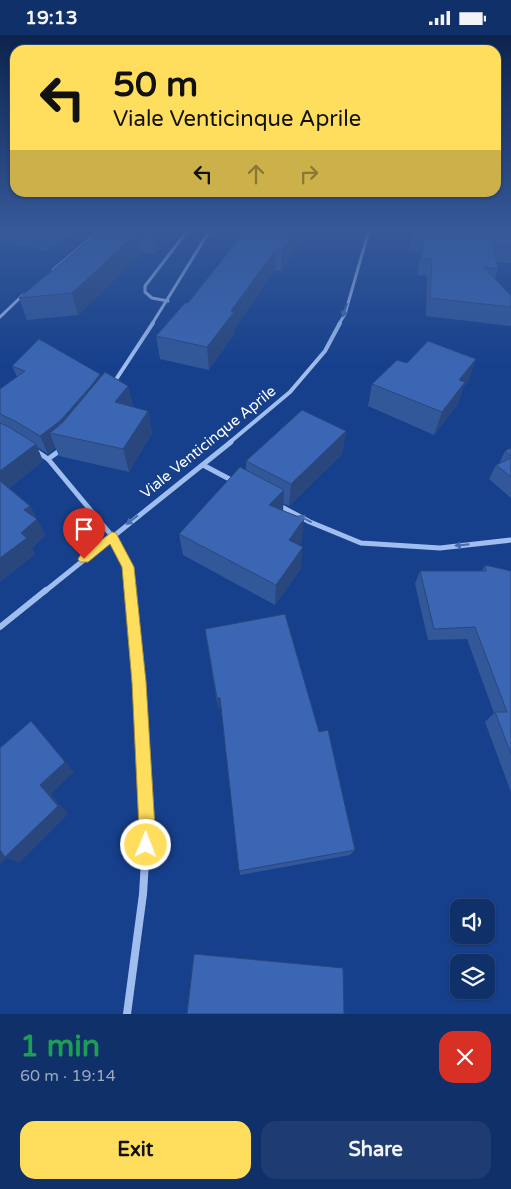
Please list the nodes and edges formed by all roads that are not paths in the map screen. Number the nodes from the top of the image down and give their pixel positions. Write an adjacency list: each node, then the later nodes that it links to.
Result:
1 (153, 276): 5 (street)
2 (183, 276): 5 (street)
3 (356, 276): 11 (street, Viale Venticinque Aprile, one-way to 11)
4 (24, 294): 6 (street)
5 (168, 301): 7 (street)
6 (0, 317)
7 (110, 389)
8 (67, 445): 10 (street)
9 (33, 449): 10 (street)
10 (48, 459): 14 (street)
11 (203, 465): 12 (street); 14 (street, Viale Venticinque Aprile, one-way to 14)
12 (244, 487)
13 (269, 500): 15 (street, one-way to 13)
14 (112, 536): 16 (street, Viale Venticinque Aprile); 17 (street)
15 (511, 541)
16 (0, 627)
17 (127, 1014)

